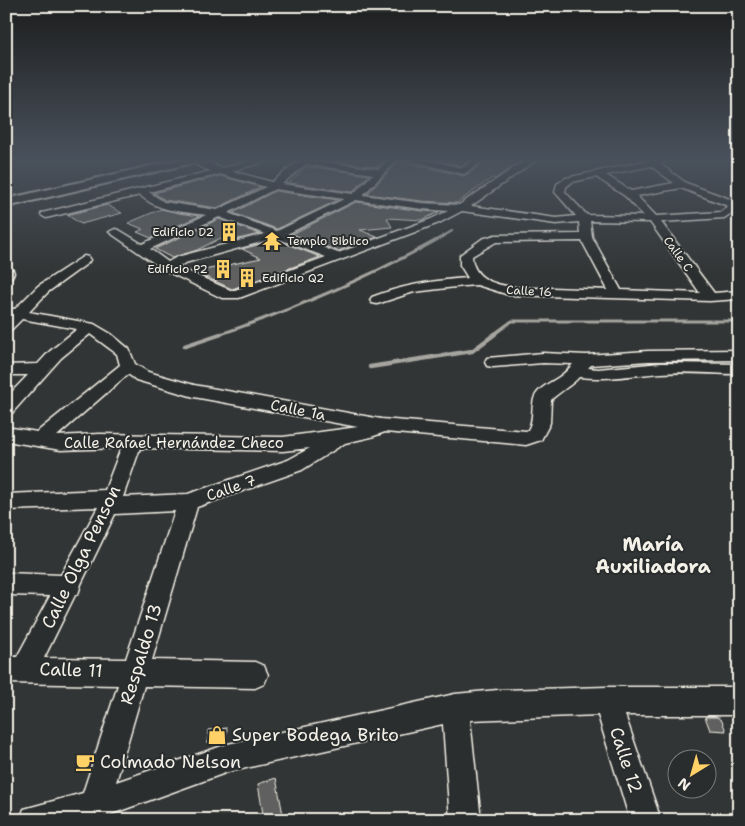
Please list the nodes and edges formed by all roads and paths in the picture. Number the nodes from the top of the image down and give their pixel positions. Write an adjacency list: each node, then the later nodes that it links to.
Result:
1 (30, 198): 11 (main road)
2 (113, 198): 15 (street)
3 (150, 198): 14 (street)
4 (250, 198): 14 (street)
5 (354, 198): 21 (street)
6 (359, 198): 13 (street)
7 (477, 198): 13 (street)
8 (565, 198): 17 (street)
9 (632, 198): 18 (street, Calle C)
10 (717, 198): 12 (street)
11 (6, 203)
12 (737, 205): 16 (street)
13 (461, 208): 17 (street); 24 (street)
14 (218, 213): 21 (street); 23 (street)
15 (46, 215)
16 (724, 215): 18 (street); 19 (street)
17 (584, 218): 18 (street); 22 (street)
18 (652, 219): 30 (street, Calle C)
19 (738, 222)
20 (115, 232): 23 (street)
21 (279, 234): 24 (street); 26 (street)
22 (586, 237): 27 (street); 28 (street)
23 (141, 249): 26 (street)
24 (338, 257): 26 (street)
25 (84, 260): 32 (street)
26 (168, 267)
27 (477, 281): 28 (street, Calle 16); 31 (street)
28 (617, 295): 30 (street, Calle 16)
29 (739, 295): 30 (street, Calle 16)
30 (710, 297)
31 (377, 300)
32 (12, 313): 33 (street); 34 (street)
33 (6, 327)
34 (89, 327): 38 (street); 39 (street)
35 (739, 355): 37 (street)
36 (493, 362): 37 (street)
37 (580, 365): 40 (street); 43 (street, Calle 1a)
38 (128, 366): 43 (street, Calle 1a); 46 (street)
39 (42, 369): 41 (street); 42 (street)
40 (739, 369)
41 (6, 370)
42 (6, 408)
43 (381, 425): 45 (street)
44 (6, 434): 46 (street, Calle Rafael Hernández Checo)
45 (342, 437): 47 (street, Calle Rafael Hernández Checo); 50 (street, Calle 7)
46 (41, 439): 47 (street, Calle Rafael Hernández Checo)
47 (133, 442): 49 (street, Calle Olga Penson)
48 (6, 502): 49 (street, Calle 7)
49 (111, 502): 50 (street, Calle 7); 52 (street, Calle Olga Penson)
50 (188, 502): 54 (street, Respaldo 13)
51 (6, 584): 52 (street)
52 (70, 586): 53 (street, Calle Olga Penson)
53 (16, 670): 54 (street, Calle 11)
54 (136, 672): 55 (street, Calle 11); 59 (street, Respaldo 13)
55 (255, 675)
56 (607, 701): 57 (street); 58 (street); 62 (street, Calle 12)
57 (739, 701)
58 (455, 708): 59 (street); 61 (street)
59 (94, 805): 60 (street)
60 (35, 820)
61 (466, 820)
62 (646, 820)

